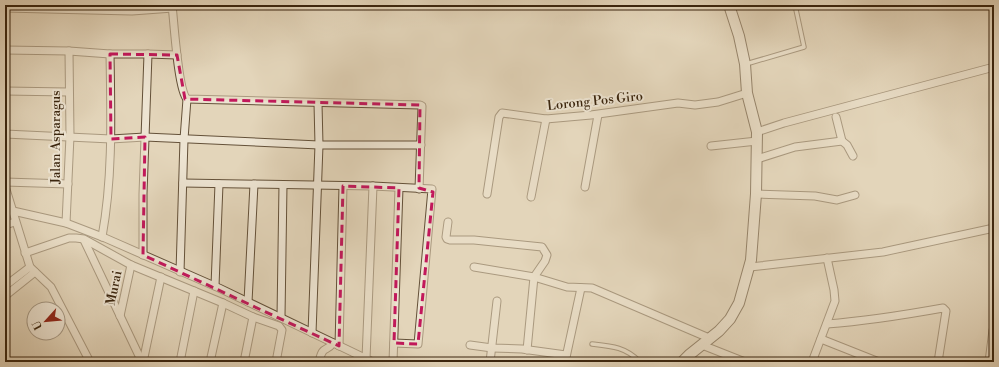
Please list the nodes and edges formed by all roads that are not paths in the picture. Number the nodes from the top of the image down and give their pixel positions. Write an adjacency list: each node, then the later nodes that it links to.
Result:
1 (729, 5): 11 (main road)
2 (795, 5): 11 (lane)
3 (66, 7): 4 (street); 5 (street)
4 (173, 7): 10 (street)
5 (5, 8)
6 (5, 50): 7 (street)
7 (69, 51): 8 (street); 14 (street, Jalan Asparagus)
8 (110, 54): 9 (street); 25 (street)
9 (148, 54): 10 (street); 24 (street)
10 (178, 55): 16 (street)
11 (745, 64): 15 (main road)
12 (994, 67): 23 (street)
13 (5, 91): 14 (street)
14 (68, 92): 22 (street, Jalan Asparagus)
15 (747, 93): 18 (street, Lorong Pos Giro); 23 (main road)
16 (187, 99): 17 (street); 26 (street)
17 (318, 103): 28 (street); 29 (street)
18 (598, 115): 20 (street, Lorong Pos Giro); 42 (street)
19 (836, 117): 27 (street)
20 (546, 118): 46 (street, Lorong Pos Giro); 49 (street)
21 (5, 134): 22 (street)
22 (70, 136): 25 (street); 35 (street, Jalan Asparagus)
23 (757, 136): 30 (street); 32 (main road)
24 (145, 137): 25 (street); 26 (street); 59 (street)
25 (111, 139): 56 (street)
26 (184, 139): 28 (street); 34 (street)
27 (842, 141): 31 (street); 32 (street)
28 (319, 145): 29 (street); 39 (street)
29 (421, 145): 45 (street)
30 (711, 146)
31 (853, 156)
32 (757, 159): 47 (main road)
33 (5, 182): 35 (street)
34 (183, 183): 36 (street); 65 (street)
35 (68, 184): 53 (street, Jalan Asparagus)
36 (219, 184): 37 (street); 69 (street)
37 (254, 184): 38 (street); 75 (street)
38 (283, 185): 39 (street); 78 (street)
39 (316, 185): 40 (street); 81 (street)
40 (343, 186): 41 (street); 85 (street)
41 (373, 186): 43 (street); 91 (street)
42 (585, 187)
43 (399, 188): 45 (street); 84 (street)
44 (5, 189): 50 (street)
45 (419, 189): 84 (street)
46 (487, 194)
47 (756, 194): 48 (street); 63 (main road)
48 (855, 195)
49 (531, 197)
50 (13, 211): 51 (street); 53 (street)
51 (15, 222): 54 (street); 58 (street)
52 (448, 222): 67 (street)
53 (66, 223): 56 (street)
54 (5, 225)
55 (994, 228): 60 (street)
56 (102, 237): 59 (street)
57 (84, 240): 58 (street); 61 (street); 76 (street)
58 (25, 253): 64 (street)
59 (143, 256): 65 (street)
60 (827, 258): 63 (street); 79 (street)
61 (131, 265): 66 (street); 76 (street, Murai)
62 (474, 267): 67 (street)
63 (750, 267): 83 (main road)
64 (32, 270): 68 (street); 72 (street); 92 (street)
65 (180, 272): 69 (street)
66 (161, 277): 71 (street); 93 (street)
67 (534, 277): 70 (street); 89 (street)
68 (5, 286)
69 (215, 286): 75 (street)
70 (581, 288): 83 (street); 90 (street)
71 (194, 291): 74 (street); 94 (street)
72 (5, 296)
73 (497, 301): 88 (street)
74 (222, 302): 77 (street); 95 (street)
75 (248, 302): 78 (street)
76 (120, 316): 93 (street)
77 (253, 317): 96 (street); 97 (street)
78 (281, 317): 81 (street)
79 (827, 324): 82 (street); 106 (street)
80 (993, 330): 107 (street)
81 (312, 333): 85 (street)
82 (821, 339): 104 (street); 105 (street)
83 (706, 342): 102 (main road); 103 (street)
84 (394, 343): 99 (street)
85 (336, 344): 91 (street); 98 (street)
86 (592, 344): 101 (lane)
87 (470, 345): 88 (street)
88 (492, 348): 89 (street); 100 (street)
89 (527, 350): 90 (street)
90 (566, 359)
91 (370, 360)
92 (90, 362)
93 (142, 362)
94 (180, 362)
95 (210, 362)
96 (244, 362)
97 (276, 362)
98 (319, 362)
99 (393, 362)
100 (490, 362)
101 (640, 362)
102 (682, 362)
103 (745, 362)
104 (812, 362)
105 (879, 362)
106 (938, 362)
107 (989, 362)

